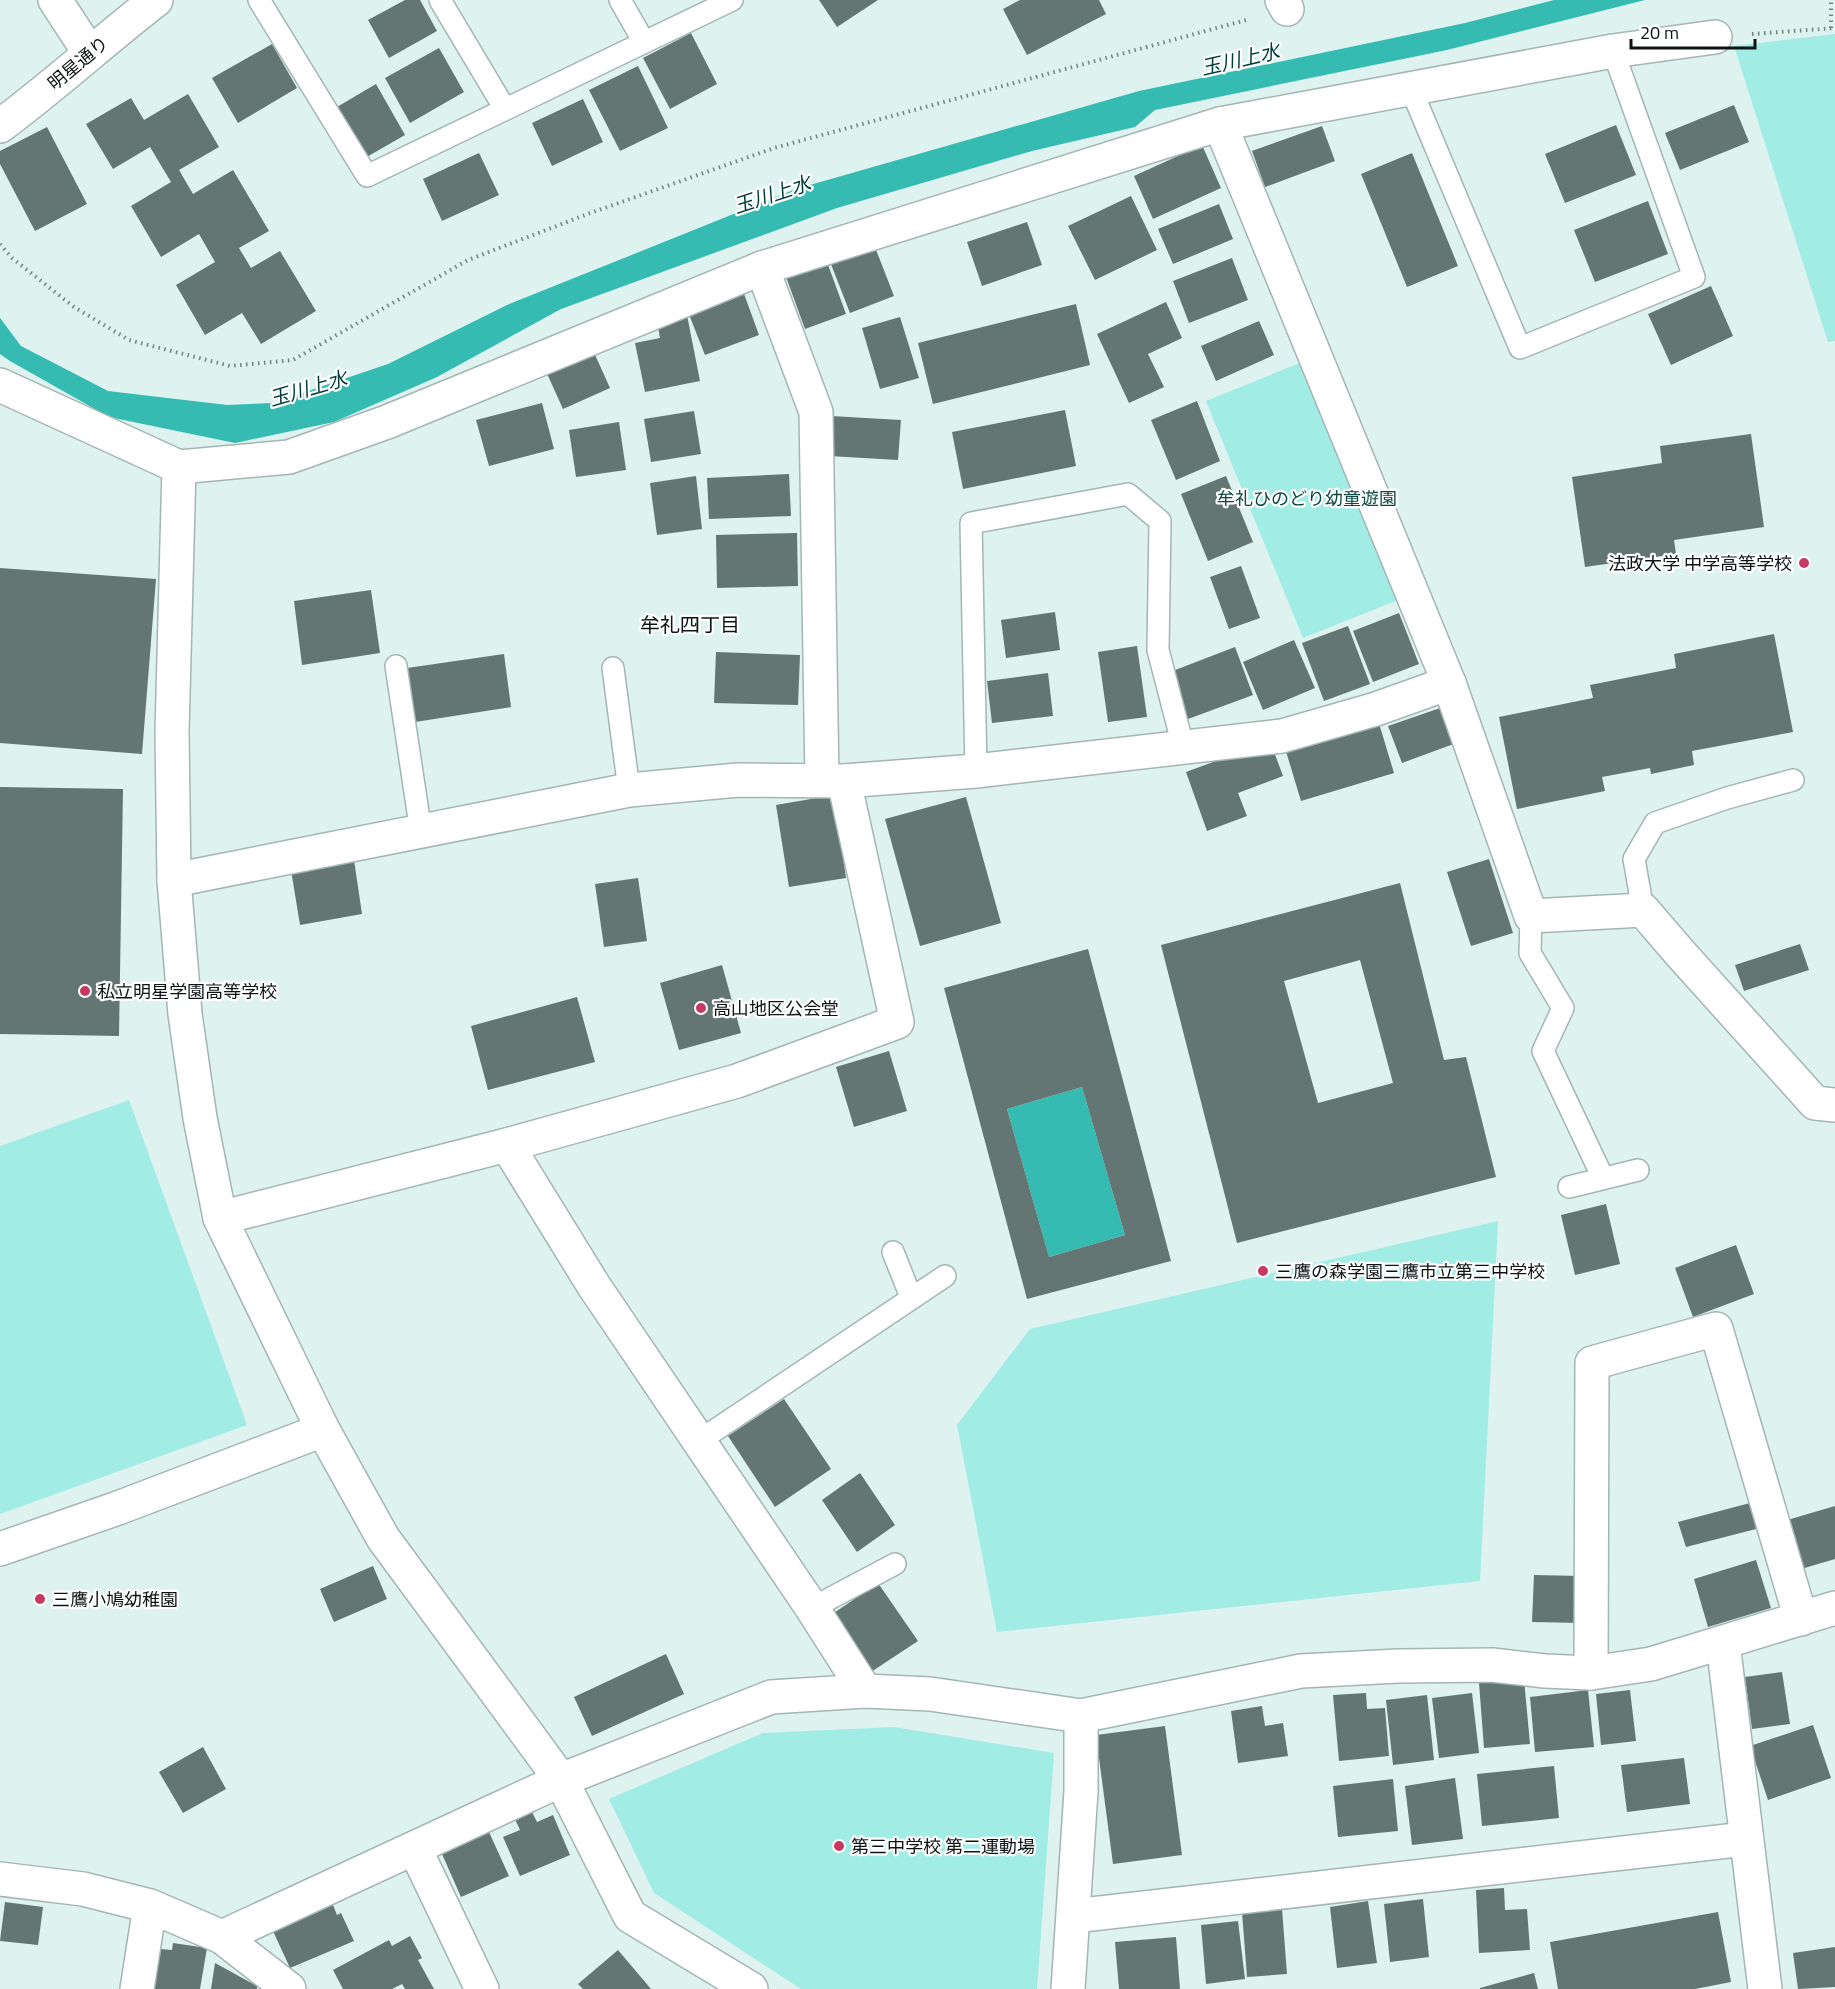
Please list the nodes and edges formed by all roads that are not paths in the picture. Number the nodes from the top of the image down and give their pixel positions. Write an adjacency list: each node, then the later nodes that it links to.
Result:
1 (54, 0): 7 (street)
2 (156, 0): 7 (street, 明星通り)
3 (260, 0): 12 (lane)
4 (440, 0): 12 (lane)
5 (620, 0): 9 (lane)
6 (732, 0): 9 (lane)
7 (79, 26): 14 (street, 明星通り)
8 (1715, 37): 10 (street)
9 (644, 42): 12 (lane)
10 (1613, 51): 11 (street); 11 (lane)
11 (1411, 89): 13 (street)
12 (505, 110)
13 (1220, 124): 15 (street); 20 (street)
14 (0, 126)
15 (762, 268): 17 (street); 24 (street)
16 (0, 385): 17 (street)
17 (179, 467): 27 (street)
18 (396, 666): 26 (lane)
19 (613, 668): 25 (lane)
20 (1449, 683): 21 (street); 29 (street)
21 (1182, 746): 22 (street); 22 (lane)
22 (976, 771): 24 (street)
23 (1793, 780): 28 (lane)
24 (833, 781): 25 (street); 31 (street)
25 (629, 790): 26 (street)
26 (421, 832): 27 (street)
27 (174, 880): 35 (street)
28 (1643, 910): 29 (street); 30 (street)
29 (1531, 916): 33 (lane)
30 (1835, 1105)
31 (507, 1144): 35 (street); 40 (street)
32 (1638, 1170): 33 (lane)
33 (1603, 1178): 34 (lane)
34 (1569, 1187)
35 (220, 1218): 39 (street)
36 (893, 1252): 38 (lane)
37 (945, 1276): 38 (lane)
38 (911, 1297): 40 (lane)
39 (323, 1430): 41 (street); 50 (street)
40 (699, 1441): 43 (street)
41 (0, 1549)
42 (895, 1564): 43 (lane)
43 (812, 1608): 48 (street)
44 (1835, 1608): 45 (street)
45 (1801, 1619): 46 (street); 47 (street)
46 (1723, 1643): 47 (street); 51 (street)
47 (1591, 1673): 49 (street)
48 (865, 1691): 49 (street); 50 (street)
49 (1081, 1716): 55 (street)
50 (561, 1780): 52 (street); 60 (street)
51 (1745, 1839): 55 (street); 62 (street)
52 (415, 1849): 56 (street); 59 (street)
53 (0, 1879): 54 (street)
54 (150, 1906): 56 (street); 57 (street)
55 (1074, 1916): 61 (street)
56 (222, 1937): 58 (street)
57 (137, 1989)
58 (289, 1989)
59 (482, 1989)
60 (751, 1989)
61 (1068, 1989)
62 (1764, 1989)

